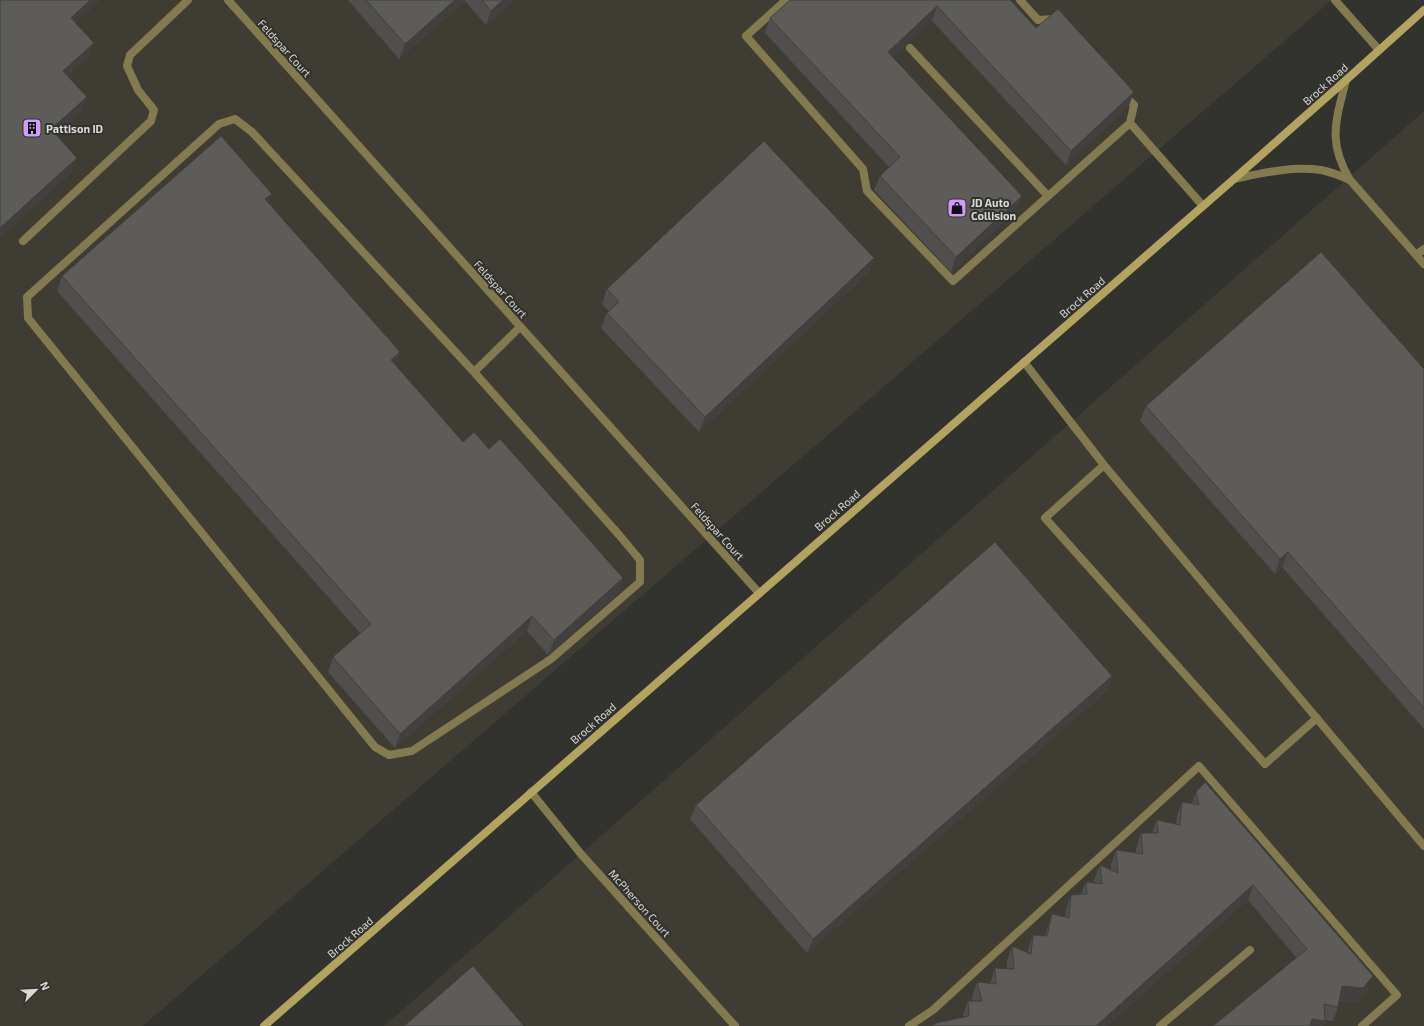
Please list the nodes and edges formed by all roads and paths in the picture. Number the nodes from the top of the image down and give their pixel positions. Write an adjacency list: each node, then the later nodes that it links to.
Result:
1 (188, 0): 17 (street)
2 (228, 0): 21 (street, Feldspar Court)
3 (786, 0): 15 (street)
4 (1020, 0): 7 (street)
5 (1335, 0): 9 (street)
6 (1424, 10): 9 (main road, Brock Road)
7 (1060, 24)
8 (910, 48): 15 (street)
9 (1379, 50): 10 (main road, Brock Road)
10 (1346, 80): 13 (main road, Brock Road); 14 (street)
11 (1118, 88): 12 (street)
12 (1130, 123): 15 (street); 16 (street)
13 (1234, 179): 14 (street); 16 (main road, Brock Road)
14 (1350, 180): 19 (street)
15 (1048, 196)
16 (1203, 206): 22 (main road, Brock Road)
17 (23, 241)
18 (1424, 249): 19 (street)
19 (1416, 255): 20 (street)
20 (1424, 264)
21 (520, 327): 23 (street); 25 (street, Feldspar Court)
22 (1024, 362): 24 (street); 25 (main road, Brock Road)
23 (474, 372): 23 (street)
24 (1104, 465): 26 (street); 26 (street)
25 (759, 593): 27 (main road, Brock Road)
26 (1317, 718): 28 (street)
27 (531, 792): 30 (main road, Brock Road); 31 (street, McPherson Court)
28 (1424, 846)
29 (1250, 950): 33 (street)
30 (264, 1026)
31 (734, 1026)
32 (909, 1026): 34 (street)
33 (1160, 1026)
34 (1362, 1026)

